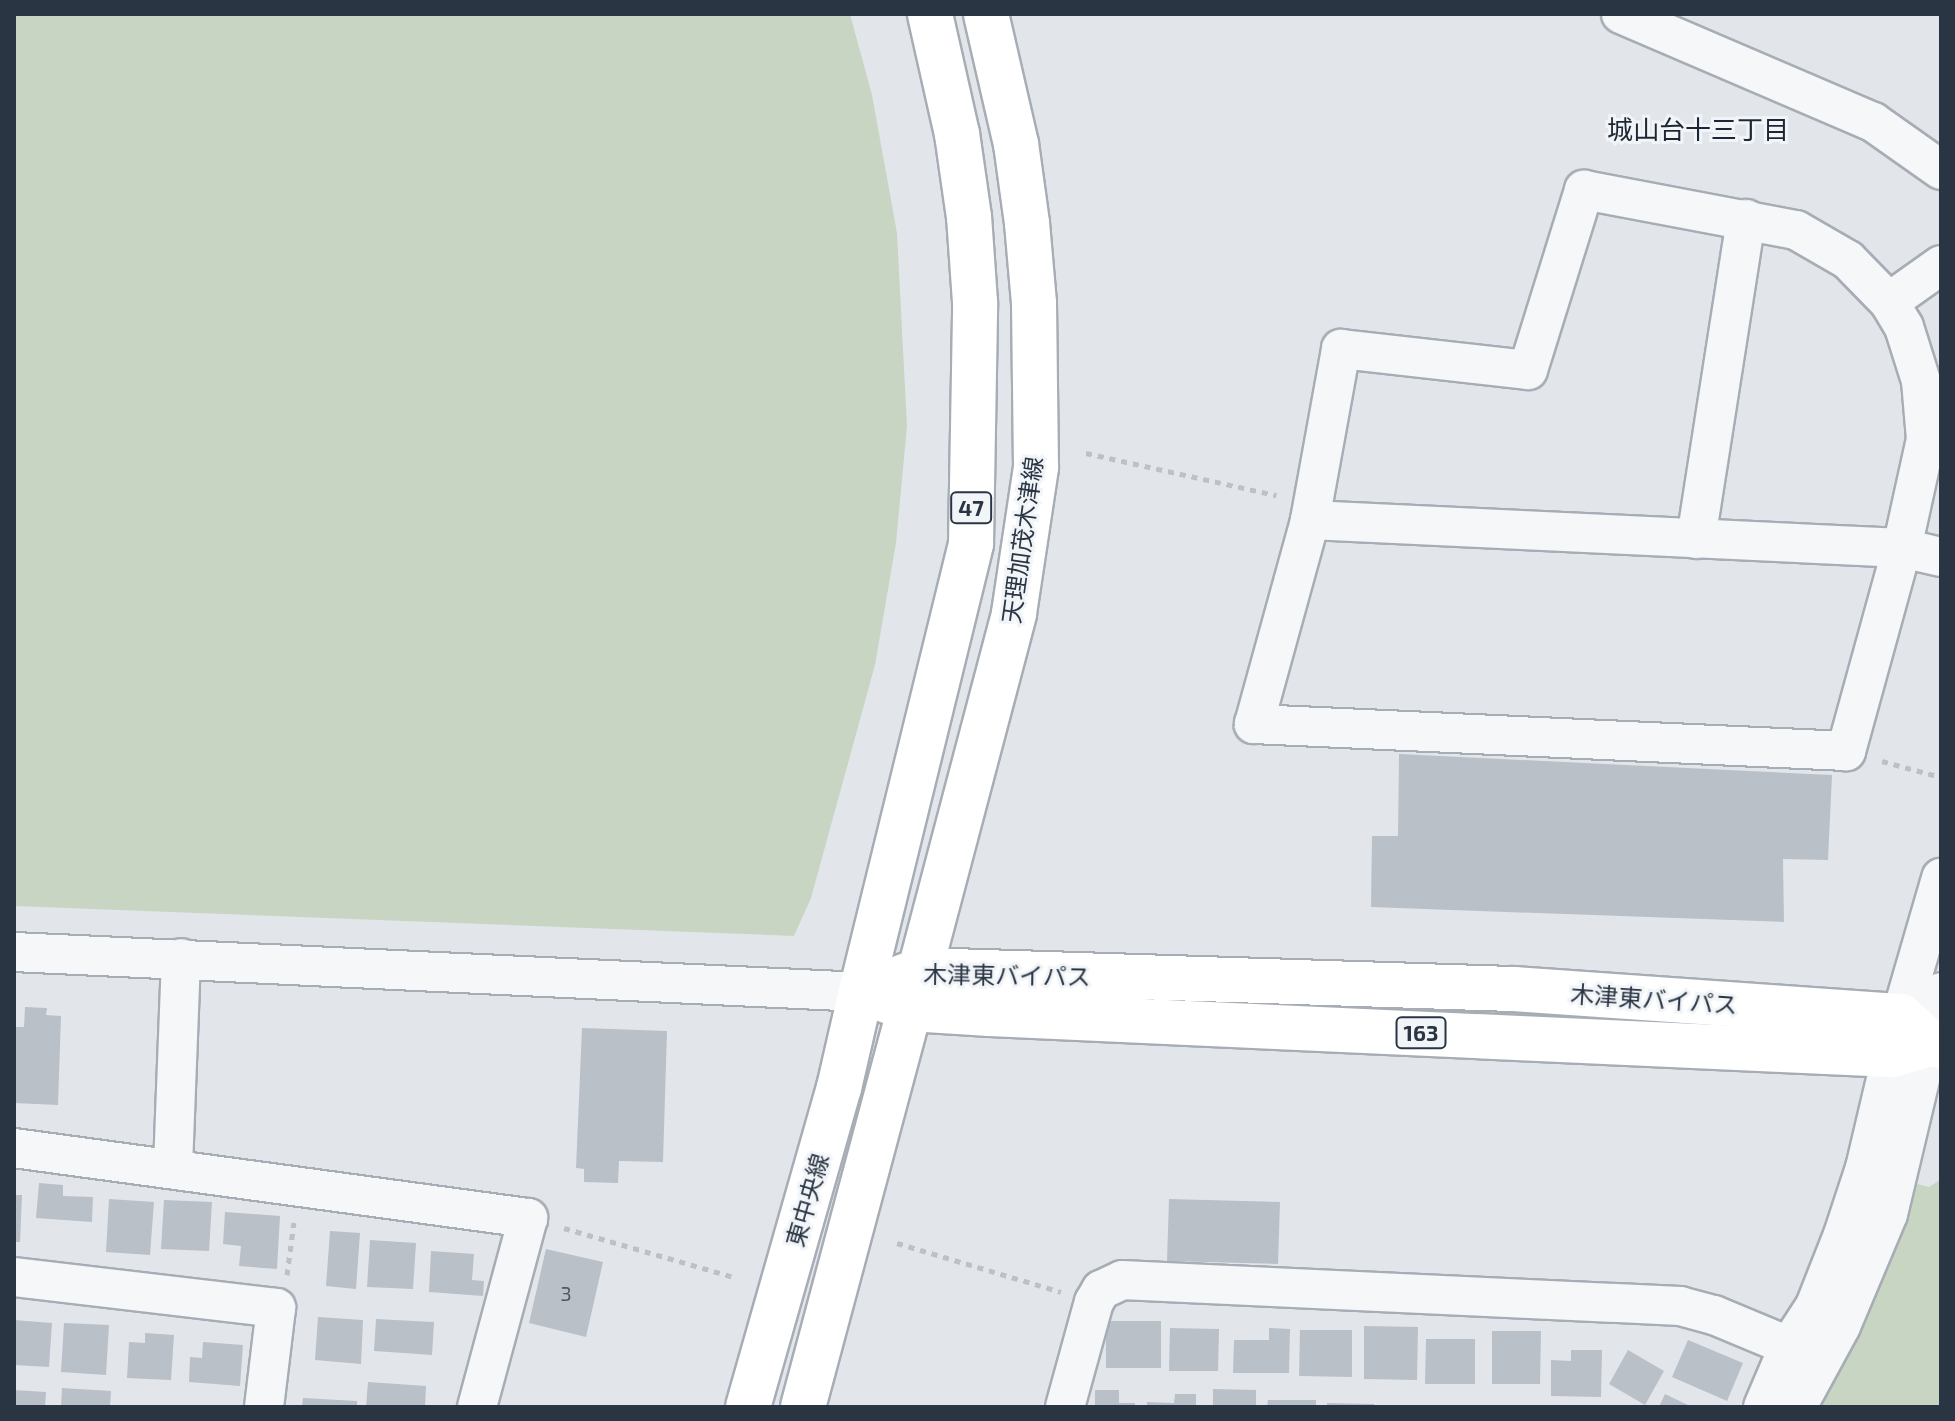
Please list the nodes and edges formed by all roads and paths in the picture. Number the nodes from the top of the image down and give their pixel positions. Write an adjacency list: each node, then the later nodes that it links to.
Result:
1 (930, 14): 21 (main road, 天理加茂木津線 / 47)
2 (986, 14): 20 (main road, 天理加茂木津線 / 47)
3 (1621, 14): 6 (street)
4 (1667, 14): 5 (street)
5 (1941, 141)
6 (1941, 170)
7 (1746, 219): 9 (street); 11 (street); 12 (street)
8 (1941, 265): 9 (street)
9 (1889, 302): 13 (street)
10 (1086, 453): 11 (path)
11 (1312, 512): 12 (street); 15 (street)
12 (1696, 539): 13 (street)
13 (1902, 548): 14 (street); 15 (street)
14 (1941, 557)
15 (1846, 751): 16 (path)
16 (1941, 777)
17 (1941, 878): 23 (street)
18 (14, 952): 19 (street)
19 (181, 958): 21 (street); 25 (street)
20 (915, 990): 21 (main road, 木津東バイパス / 163); 23 (main road, 木津東バイパス / 163); 37 (main road)
21 (861, 992): 36 (main road, 東中央線)
22 (1941, 992): 23 (street)
23 (1916, 1040): 33 (street)
24 (14, 1148): 25 (street)
25 (173, 1167): 26 (street)
26 (299, 1185): 27 (street); 32 (path)
27 (528, 1218): 30 (path); 35 (street)
28 (897, 1243): 31 (path)
29 (14, 1277): 32 (street)
30 (734, 1277)
31 (1094, 1302): 33 (street); 38 (street)
32 (276, 1308): 34 (street)
33 (1805, 1353): 39 (street); 40 (street)
34 (264, 1407)
35 (477, 1407)
36 (748, 1407)
37 (803, 1407)
38 (1065, 1407)
39 (1763, 1407)
40 (1797, 1407)

